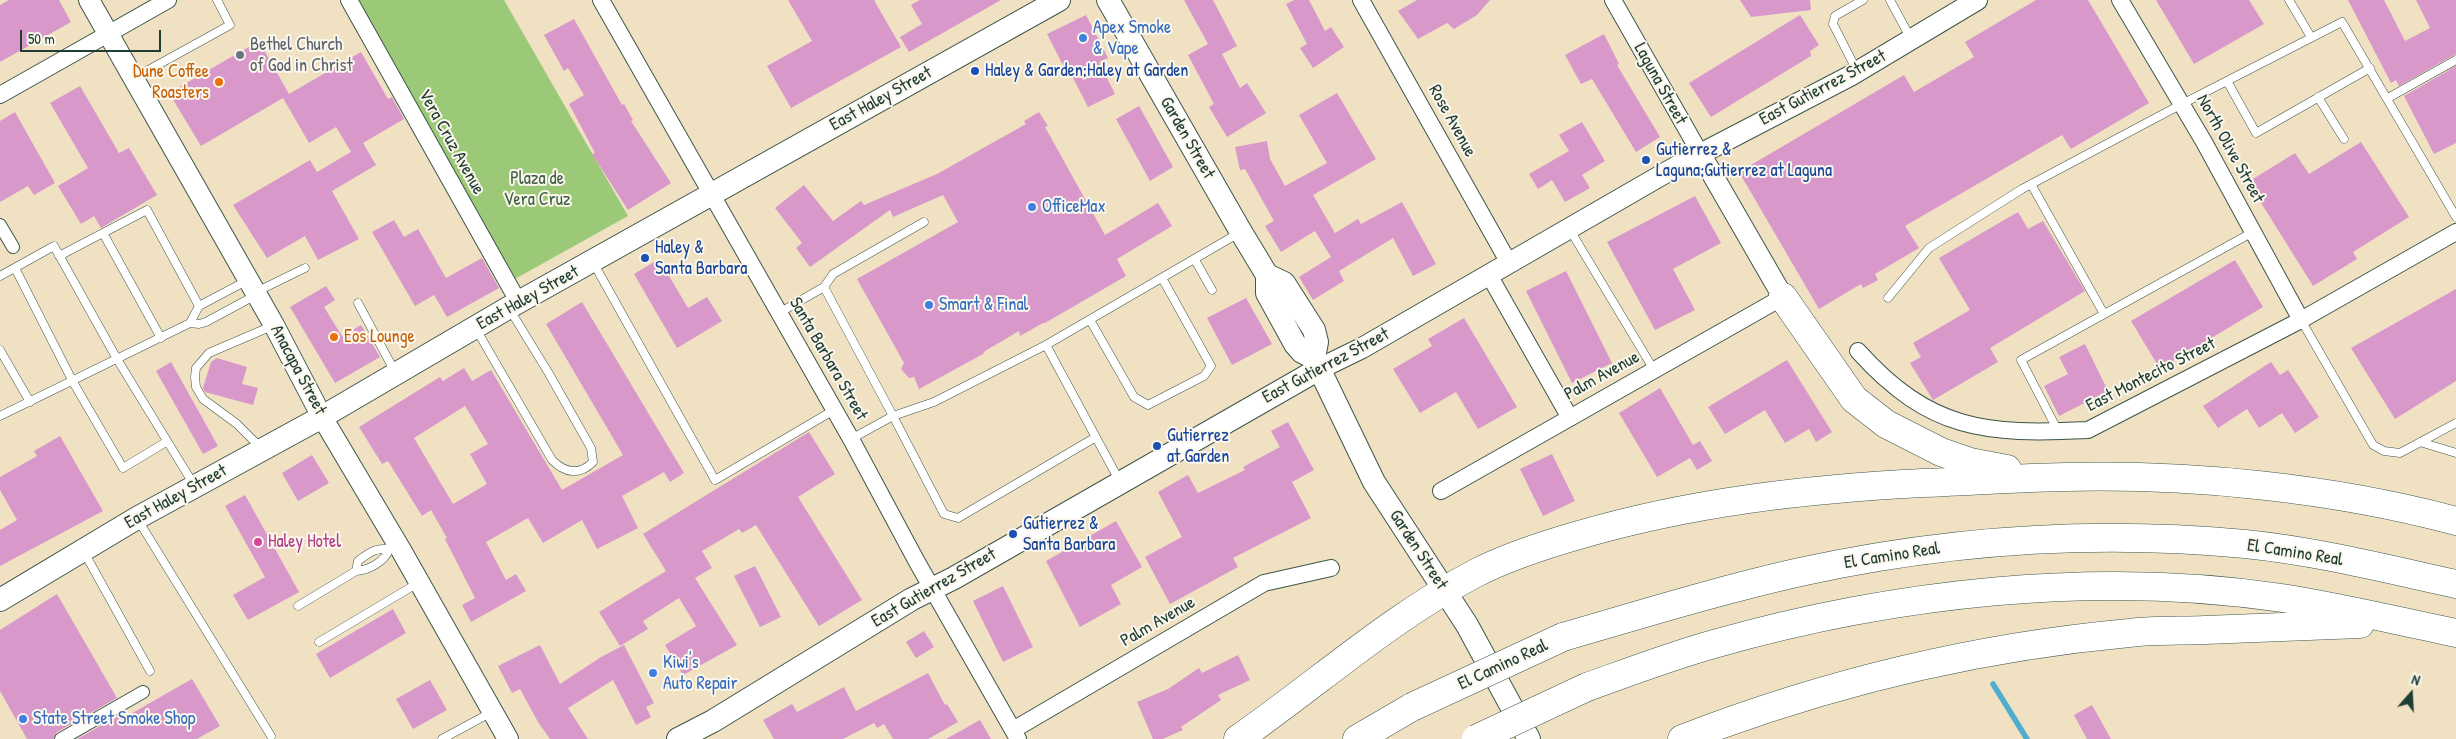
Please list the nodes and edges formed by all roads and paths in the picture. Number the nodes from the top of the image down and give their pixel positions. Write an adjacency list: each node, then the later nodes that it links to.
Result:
1 (89, 0): 15 (street, Anacapa Street)
2 (168, 0): 15 (street)
3 (217, 0): 21 (lane)
4 (349, 0): 55 (street, Vera Cruz Avenue)
5 (601, 0): 30 (street, Santa Barbara Street)
6 (1059, 0): 30 (main road, East Haley Street)
7 (1108, 0): 35 (main road, Garden Street)
8 (1361, 0): 43 (street, Rose Avenue)
9 (1613, 0): 28 (street, Laguna Street)
10 (1863, 0): 20 (lane)
11 (1890, 0): 17 (lane)
12 (1977, 0): 17 (street, East Gutierrez Street)
13 (2120, 0): 26 (street, North Olive Street)
14 (2289, 0): 16 (lane)
15 (108, 33): 21 (street, Anacapa Street); 23 (street)
16 (2311, 38): 19 (lane); 22 (lane)
17 (1912, 40): 20 (street, East Gutierrez Street)
18 (2456, 60): 25 (lane)
19 (2370, 68): 24 (lane); 25 (lane)
20 (1857, 72): 28 (street, East Gutierrez Street)
21 (134, 78): 50 (street, Anacapa Street)
22 (2227, 80): 24 (lane); 26 (lane)
23 (0, 95)
24 (2318, 97): 27 (lane)
25 (2388, 98): 31 (lane)
26 (2182, 104): 29 (lane); 36 (street, North Olive Street)
27 (2344, 140)
28 (1700, 153): 34 (street, East Gutierrez Street); 52 (street, Laguna Street)
29 (2031, 184): 53 (lane); 58 (lane)
30 (710, 194): 42 (main road, East Haley Street); 57 (street, Santa Barbara Street)
31 (2456, 217)
32 (924, 222): 49 (lane)
33 (0, 225): 39 (street)
34 (1570, 229): 43 (street, East Gutierrez Street); 70 (lane)
35 (1241, 232): 41 (lane); 69 (main road, Garden Street)
36 (2253, 232): 58 (lane); 60 (street, North Olive Street)
37 (2456, 232): 60 (street, East Montecito Street)
38 (103, 233): 40 (lane); 56 (lane); 64 (lane)
39 (13, 247)
40 (59, 256): 44 (lane); 68 (lane)
41 (1195, 260): 48 (lane); 51 (lane)
42 (593, 262): 55 (main road, East Haley Street); 74 (lane)
43 (1509, 263): 46 (street, East Gutierrez Street)
44 (15, 268): 47 (lane); 72 (lane)
45 (305, 268): 50 (lane)
46 (1489, 275): 69 (street, East Gutierrez Street); 78 (street)
47 (0, 276)
48 (1162, 278): 59 (lane); 59 (lane)
49 (824, 287): 57 (lane); 76 (lane)
50 (254, 289): 56 (lane); 61 (lane); 62 (street, Anacapa Street)
51 (1212, 290)
52 (1783, 297): 70 (street, Palm Avenue); 87 (highway)
53 (1888, 298)
54 (358, 303): 71 (lane)
55 (513, 305): 63 (main road, East Haley Street); 63 (lane)
56 (199, 306): 61 (lane)
57 (779, 313): 74 (street, Santa Barbara Street)
58 (2104, 314): 80 (lane)
59 (1090, 320): 65 (lane)
60 (2301, 320): 80 (street, East Montecito Street); 84 (lane)
61 (190, 323): 64 (lane)
62 (274, 325): 77 (street, Anacapa Street); 85 (lane)
63 (475, 328): 71 (main road, East Haley Street)
64 (161, 338): 68 (lane)
65 (1046, 345): 76 (lane); 81 (lane)
66 (0, 350): 73 (lane)
67 (1858, 351): 80 (street, East Montecito Street)
68 (117, 359): 72 (lane); 83 (lane)
69 (1317, 364): 88 (main road, East Gutierrez Street); 100 (main road, Garden Street)
70 (1654, 370): 78 (street, Palm Avenue)
71 (395, 372): 77 (main road, East Haley Street)
72 (74, 382): 73 (lane); 83 (lane)
73 (30, 402): 75 (lane)
74 (834, 410): 82 (street, Santa Barbara Street)
75 (0, 416)
76 (893, 416): 81 (lane); 82 (lane)
77 (322, 417): 85 (main road, East Haley Street); 93 (street, Anacapa Street)
78 (1570, 418): 90 (street, Palm Avenue)
79 (2456, 423): 84 (lane)
80 (2058, 431)
81 (1096, 437): 88 (lane)
82 (851, 439): 99 (street, Santa Barbara Street)
83 (166, 442): 89 (lane)
84 (2420, 442): 86 (lane)
85 (262, 449): 89 (main road, East Haley Street)
86 (2456, 453)
87 (2066, 477): 92 (highway); 100 (highway)
88 (1120, 482): 99 (main road, East Gutierrez Street)
89 (195, 486): 91 (main road, East Haley Street)
90 (1441, 490)
91 (137, 518): 94 (main road, East Haley Street); 110 (lane)
92 (2456, 522)
93 (393, 547): 96 (lane); 96 (lane); 97 (street, Anacapa Street)
94 (83, 550): 101 (main road, East Haley Street); 106 (lane)
95 (1331, 568): 109 (street, Palm Avenue)
96 (356, 571): 102 (lane)
97 (419, 582): 105 (lane); 108 (street, Anacapa Street)
98 (2456, 584): 116 (highway, El Camino Real, bridge)
99 (932, 588): 109 (street, Santa Barbara Street); 114 (main road, East Gutierrez Street)
100 (1446, 592): 115 (highway); 118 (main road, Garden Street)
101 (0, 600)
102 (298, 606)
103 (2406, 623): 104 (highway); 117 (highway, bridge); 119 (highway)
104 (2456, 633)
105 (319, 642)
106 (150, 671)
107 (143, 692): 111 (street)
108 (492, 712): 112 (lane); 113 (street, Anacapa Street)
109 (1015, 735)
110 (271, 736)
111 (61, 739)
112 (442, 739)
113 (508, 739)
114 (678, 739)
115 (1238, 739)
116 (1357, 739)
117 (1476, 739)
118 (1529, 739)
119 (1682, 739)

